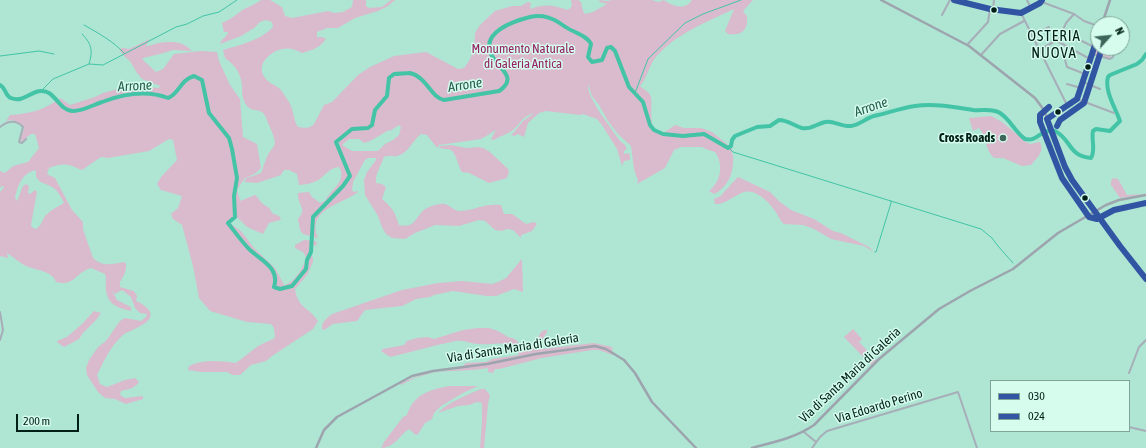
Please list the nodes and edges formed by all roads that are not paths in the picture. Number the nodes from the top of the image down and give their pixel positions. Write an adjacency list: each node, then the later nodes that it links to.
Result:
1 (881, 0): 20 (street)
2 (950, 0): 12 (street)
3 (954, 0): 9 (street)
4 (994, 0): 9 (street)
5 (1027, 0): 8 (street)
6 (1110, 0): 13 (street)
7 (1042, 1): 8 (street); 11 (street)
8 (1031, 8): 10 (street)
9 (992, 9): 10 (street); 20 (street)
10 (1020, 13): 14 (street)
11 (1074, 14): 15 (street); 18 (street)
12 (942, 15)
13 (1105, 16)
14 (1024, 21): 17 (street); 23 (street)
15 (1090, 23)
16 (1048, 27): 17 (street)
17 (1032, 36): 22 (street)
18 (1057, 41): 22 (street); 27 (street)
19 (1082, 41): 21 (street)
20 (967, 45): 23 (street)
21 (1090, 45)
22 (1038, 50): 35 (street)
23 (981, 55): 36 (street)
24 (1091, 56): 27 (street)
25 (1099, 56): 26 (street)
26 (1112, 56)
27 (1090, 59): 29 (street)
28 (1066, 60): 29 (street)
29 (1086, 74): 30 (street)
30 (1084, 82): 32 (street); 33 (street)
31 (1067, 84): 32 (street)
32 (1081, 88): 34 (street)
33 (1100, 89)
34 (1077, 99): 35 (street); 37 (street)
35 (1068, 107): 38 (street)
36 (1045, 112): 38 (street); 39 (street)
37 (1114, 113)
38 (1052, 116): 39 (street); 40 (street)
39 (1047, 118): 40 (street)
40 (1050, 125): 44 (street)
41 (0, 127): 42 (street)
42 (26, 139)
43 (1146, 195): 44 (street, Via di Santa Maria di Galeria)
44 (1095, 211): 45 (street); 52 (street, Via di Santa Maria di Galeria)
45 (1146, 279)
46 (0, 312): 47 (street)
47 (0, 340)
48 (1146, 340): 49 (street)
49 (1129, 372)
50 (1130, 427): 51 (street)
51 (1146, 431)
52 (804, 432): 53 (street); 56 (street, Via di Santa Maria di Galeria)
53 (816, 442): 57 (street, Via Edoardo Perino); 58 (street, Via Edoardo Perino)
54 (316, 448): 55 (street, Via di Santa Maria di Galeria)
55 (696, 448)
56 (752, 448)
57 (812, 448)
58 (977, 448)

